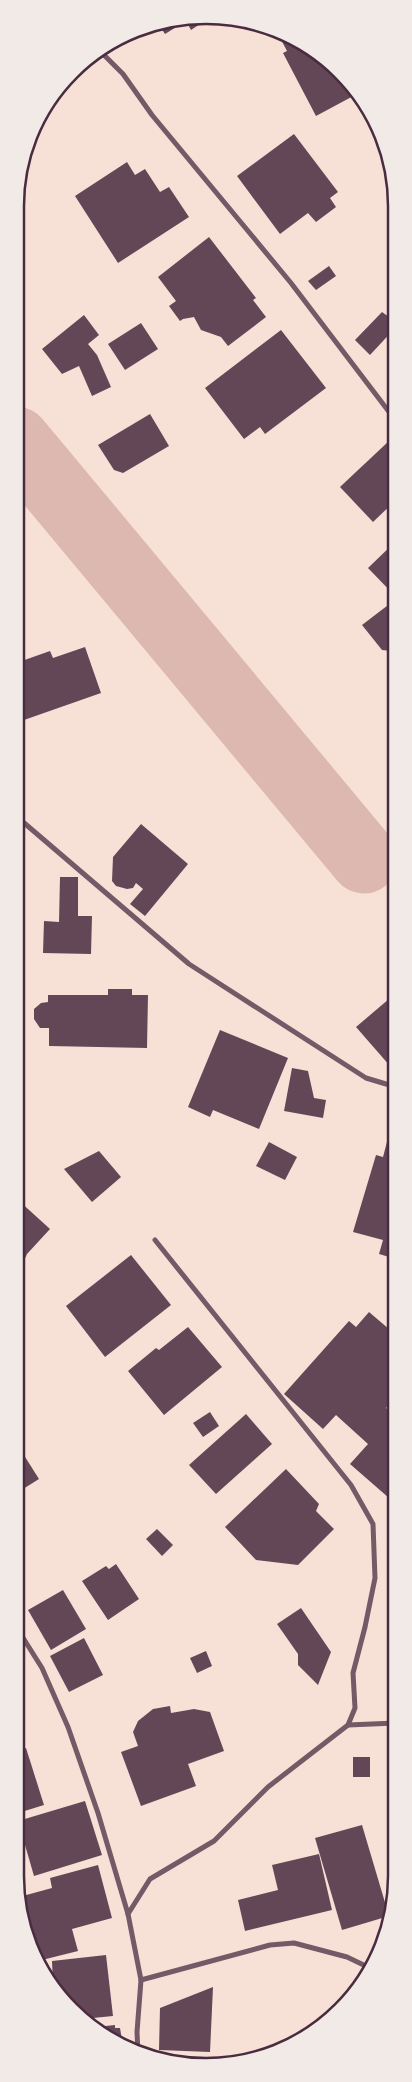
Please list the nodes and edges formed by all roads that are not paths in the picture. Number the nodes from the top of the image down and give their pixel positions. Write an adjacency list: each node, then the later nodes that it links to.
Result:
1 (104, 55): 2 (street)
2 (388, 411)
3 (24, 823): 4 (street)
4 (388, 1085)
5 (155, 1240): 8 (street)
6 (24, 1639): 9 (street)
7 (388, 1723): 8 (street)
8 (348, 1725): 9 (street)
9 (128, 1914): 11 (street)
10 (365, 1966): 11 (street)
11 (141, 1980): 12 (street)
12 (138, 2045)

